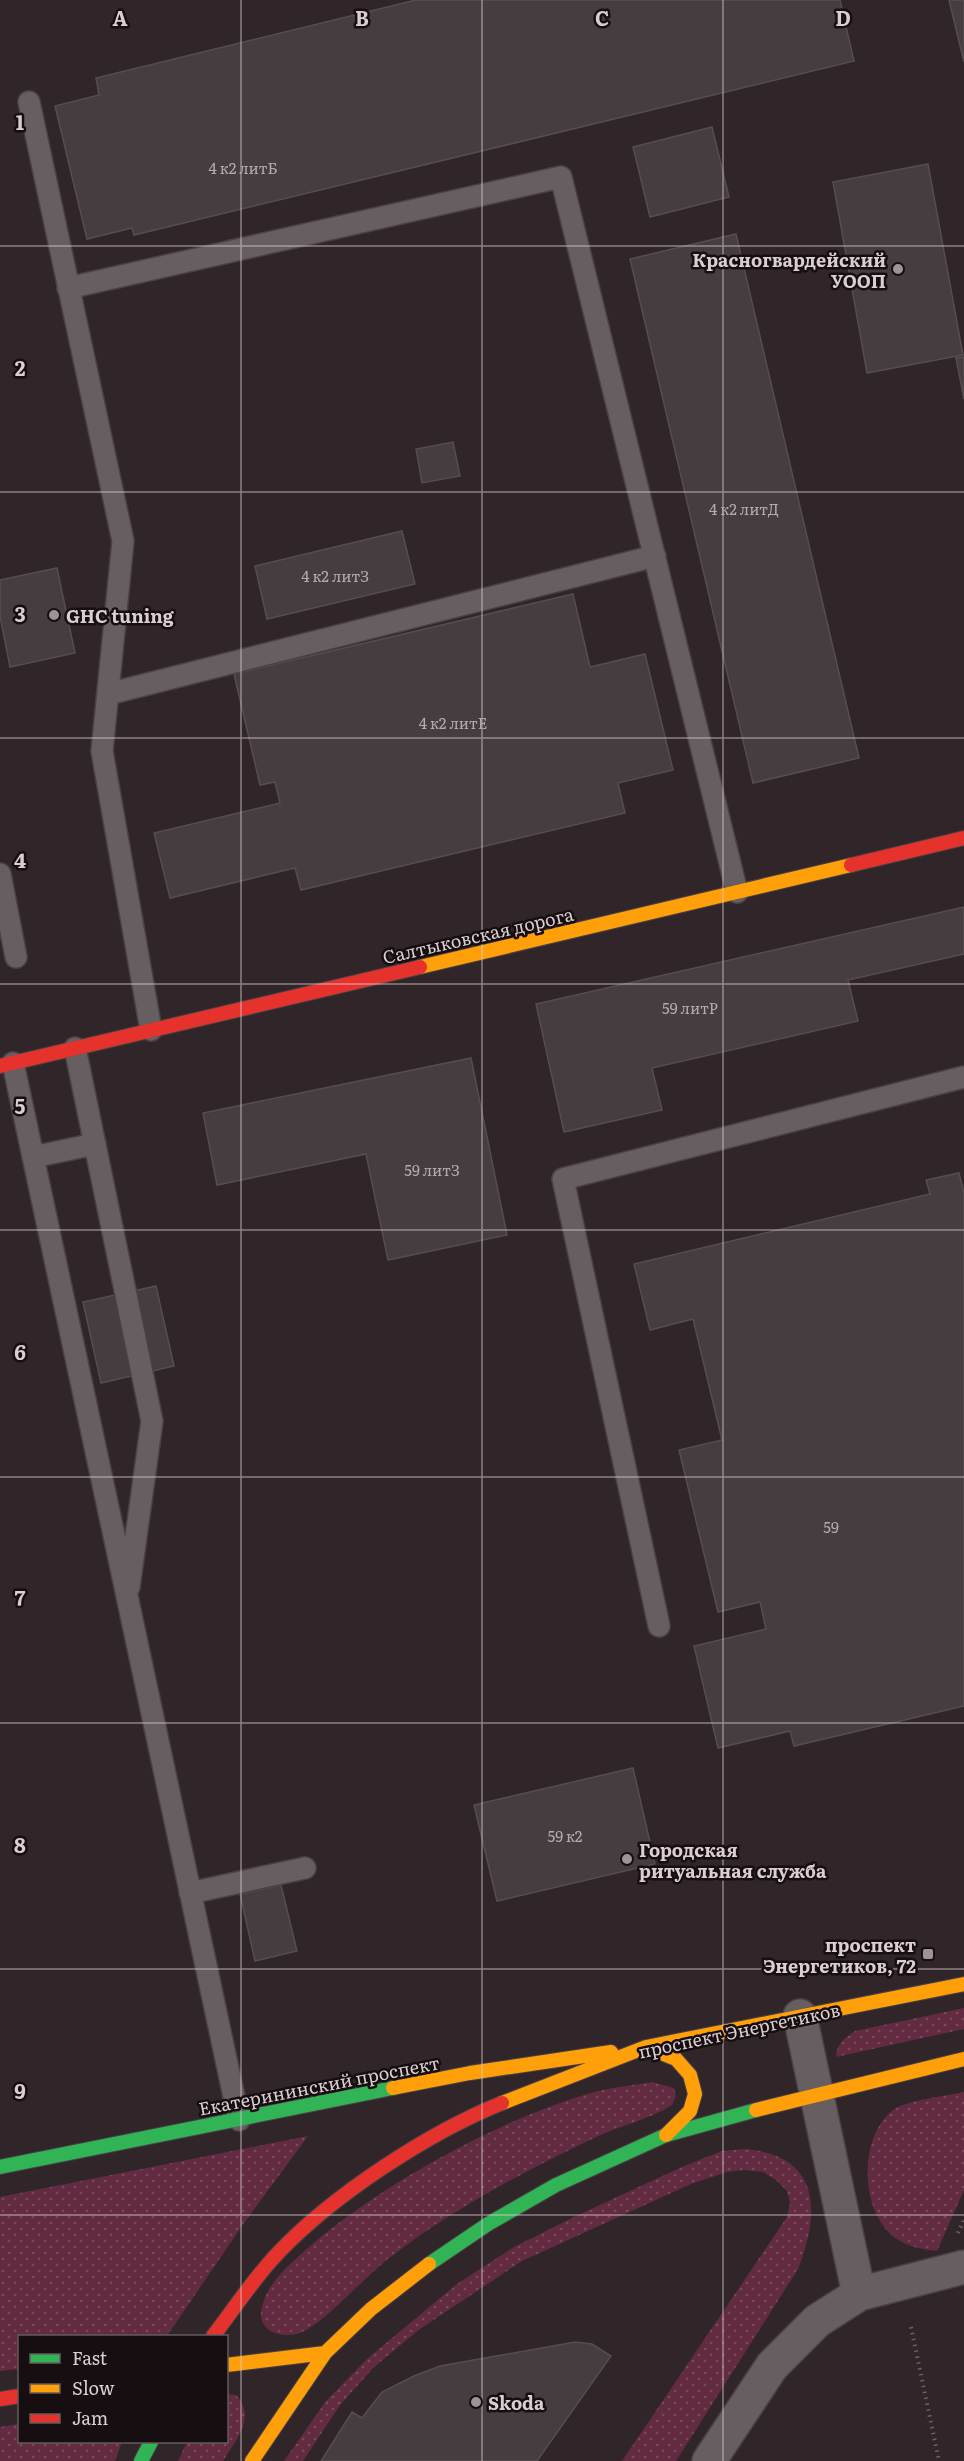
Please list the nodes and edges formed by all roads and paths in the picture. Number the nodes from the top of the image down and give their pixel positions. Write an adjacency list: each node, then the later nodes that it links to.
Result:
1 (29, 102): 2 (lane)
2 (68, 288): 3 (lane); 4 (lane)
3 (654, 556): 4 (lane); 7 (lane)
4 (108, 694): 9 (lane)
5 (964, 838): 7 (main road, Салтыковская дорога)
6 (1, 883): 8 (lane)
7 (738, 892): 9 (main road, Салтыковская дорога)
8 (16, 957)
9 (151, 1030): 10 (main road, Салтыковская дорога)
10 (75, 1048): 11 (main road, Салтыковская дорога); 13 (lane)
11 (6, 1064): 14 (lane)
12 (964, 1077): 16 (lane)
13 (95, 1144): 14 (lane); 15 (lane)
14 (33, 1157): 15 (lane)
15 (127, 1602): 18 (lane)
16 (659, 1626)
17 (305, 1868): 18 (lane)
18 (190, 1893): 24 (lane)
19 (964, 1984): 20 (main road, проспект Энергетиков)
20 (800, 2016): 21 (main road, проспект Энергетиков); 23 (street)
21 (646, 2047): 24 (main road, Екатерининский проспект); 25 (main road); 30 (main road, проспект Энергетиков)
22 (964, 2059): 23 (main road)
23 (817, 2093): 25 (main road); 28 (street)
24 (239, 2120): 26 (main road, Екатерининский проспект)
25 (666, 2135): 31 (main road)
26 (0, 2167)
27 (964, 2267): 28 (street)
28 (860, 2294): 38 (street)
29 (911, 2327): 39 (path)
30 (215, 2335)
31 (325, 2353): 32 (main road); 37 (main road)
32 (228, 2365)
33 (18, 2396): 34 (main road)
34 (0, 2398)
35 (150, 2443): 36 (main road)
36 (141, 2461)
37 (252, 2461)
38 (709, 2461)
39 (939, 2461)

